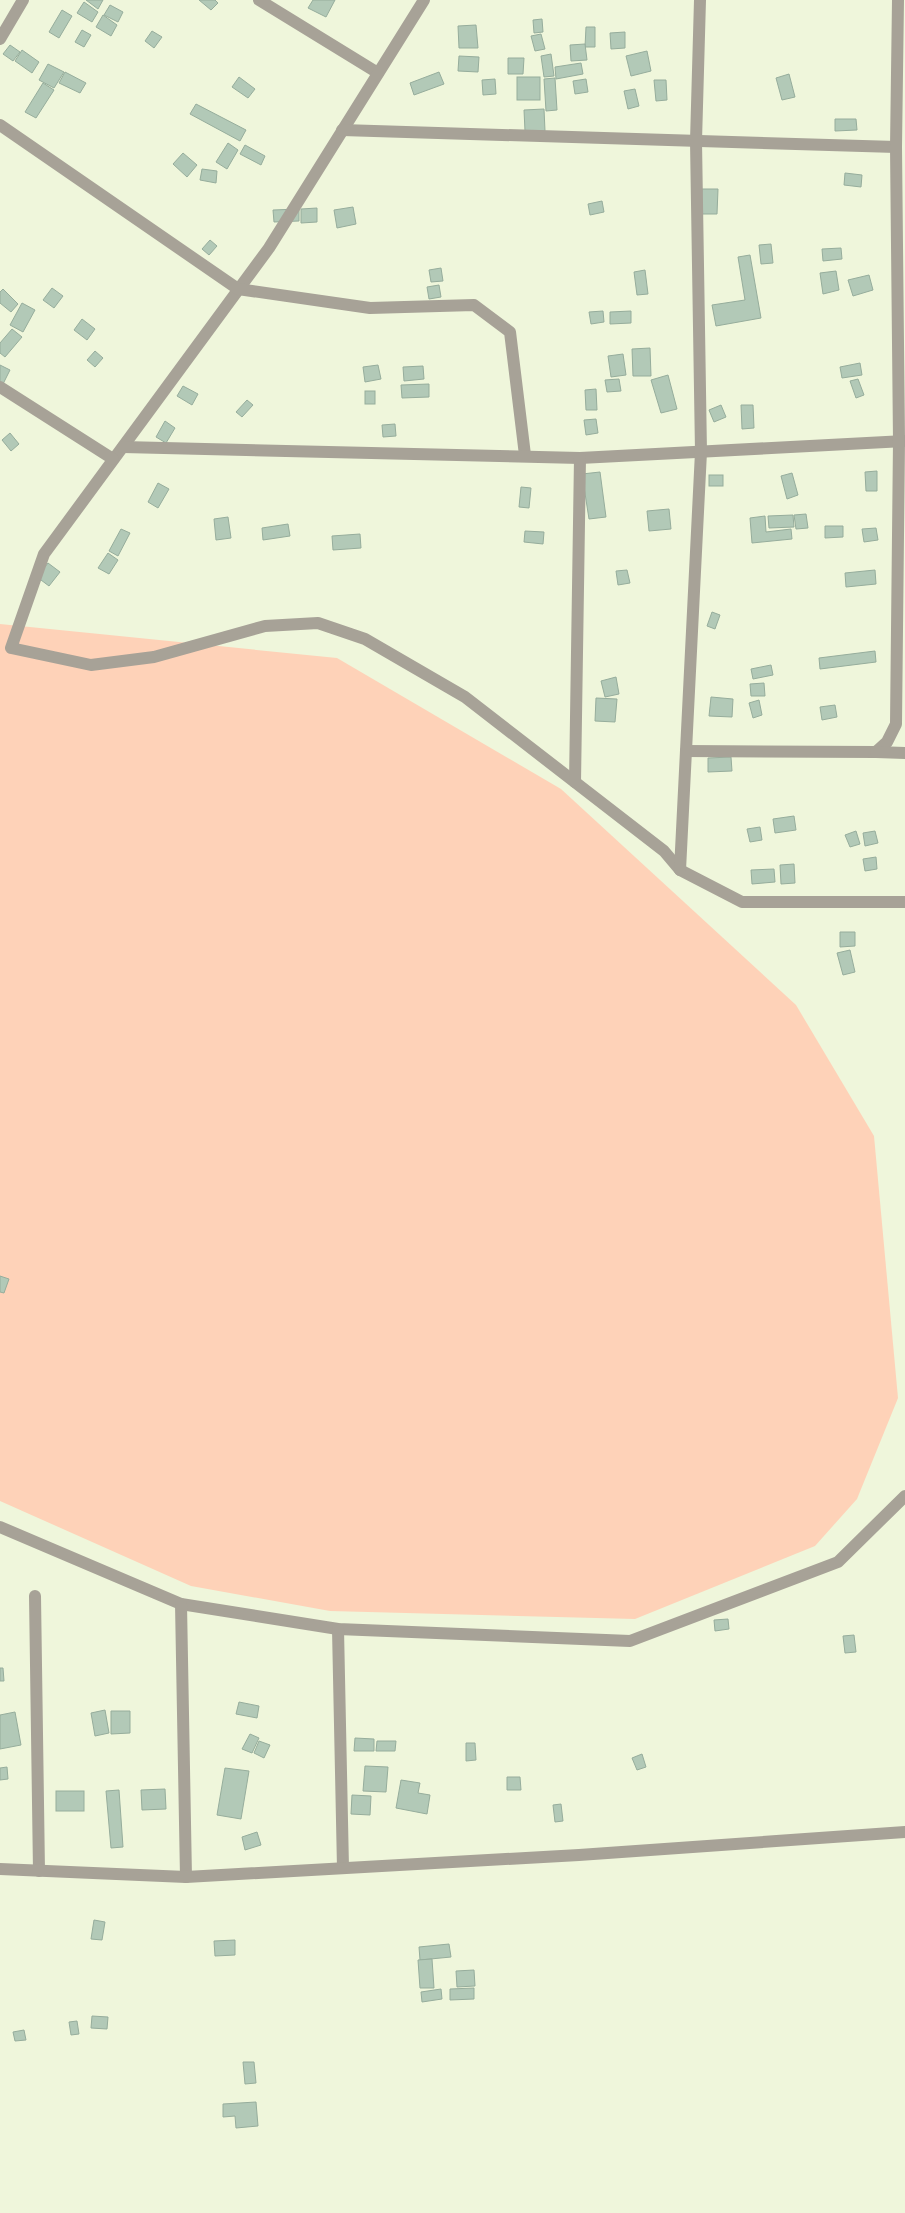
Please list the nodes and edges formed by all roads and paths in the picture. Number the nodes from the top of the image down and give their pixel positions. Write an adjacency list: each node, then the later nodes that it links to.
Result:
1 (23, 0): 6 (street)
2 (260, 0): 7 (street)
3 (424, 0): 7 (street)
4 (700, 0): 10 (street)
5 (898, 0): 11 (street)
6 (0, 39)
7 (378, 72): 9 (street)
8 (0, 125): 12 (street)
9 (342, 130): 10 (street); 12 (street)
10 (696, 141): 11 (street); 16 (street)
11 (896, 147): 14 (street)
12 (238, 289): 15 (street); 17 (street)
13 (0, 388): 19 (street)
14 (902, 441): 16 (street); 21 (street)
15 (123, 447): 17 (street); 19 (street)
16 (701, 452): 18 (street); 20 (street)
17 (525, 455): 18 (street)
18 (580, 458): 23 (street)
19 (113, 459): 23 (street)
20 (686, 751): 21 (street); 24 (street)
21 (876, 752): 22 (street)
22 (905, 753)
23 (575, 782): 24 (street)
24 (680, 870): 25 (street)
25 (905, 902)
26 (905, 1496): 30 (street)
27 (0, 1527): 29 (street)
28 (35, 1596): 34 (street)
29 (181, 1604): 30 (street); 35 (street)
30 (338, 1629): 32 (street)
31 (905, 1832): 32 (street)
32 (344, 1868): 35 (street)
33 (0, 1869): 34 (street)
34 (39, 1871): 35 (street)
35 (186, 1877)

